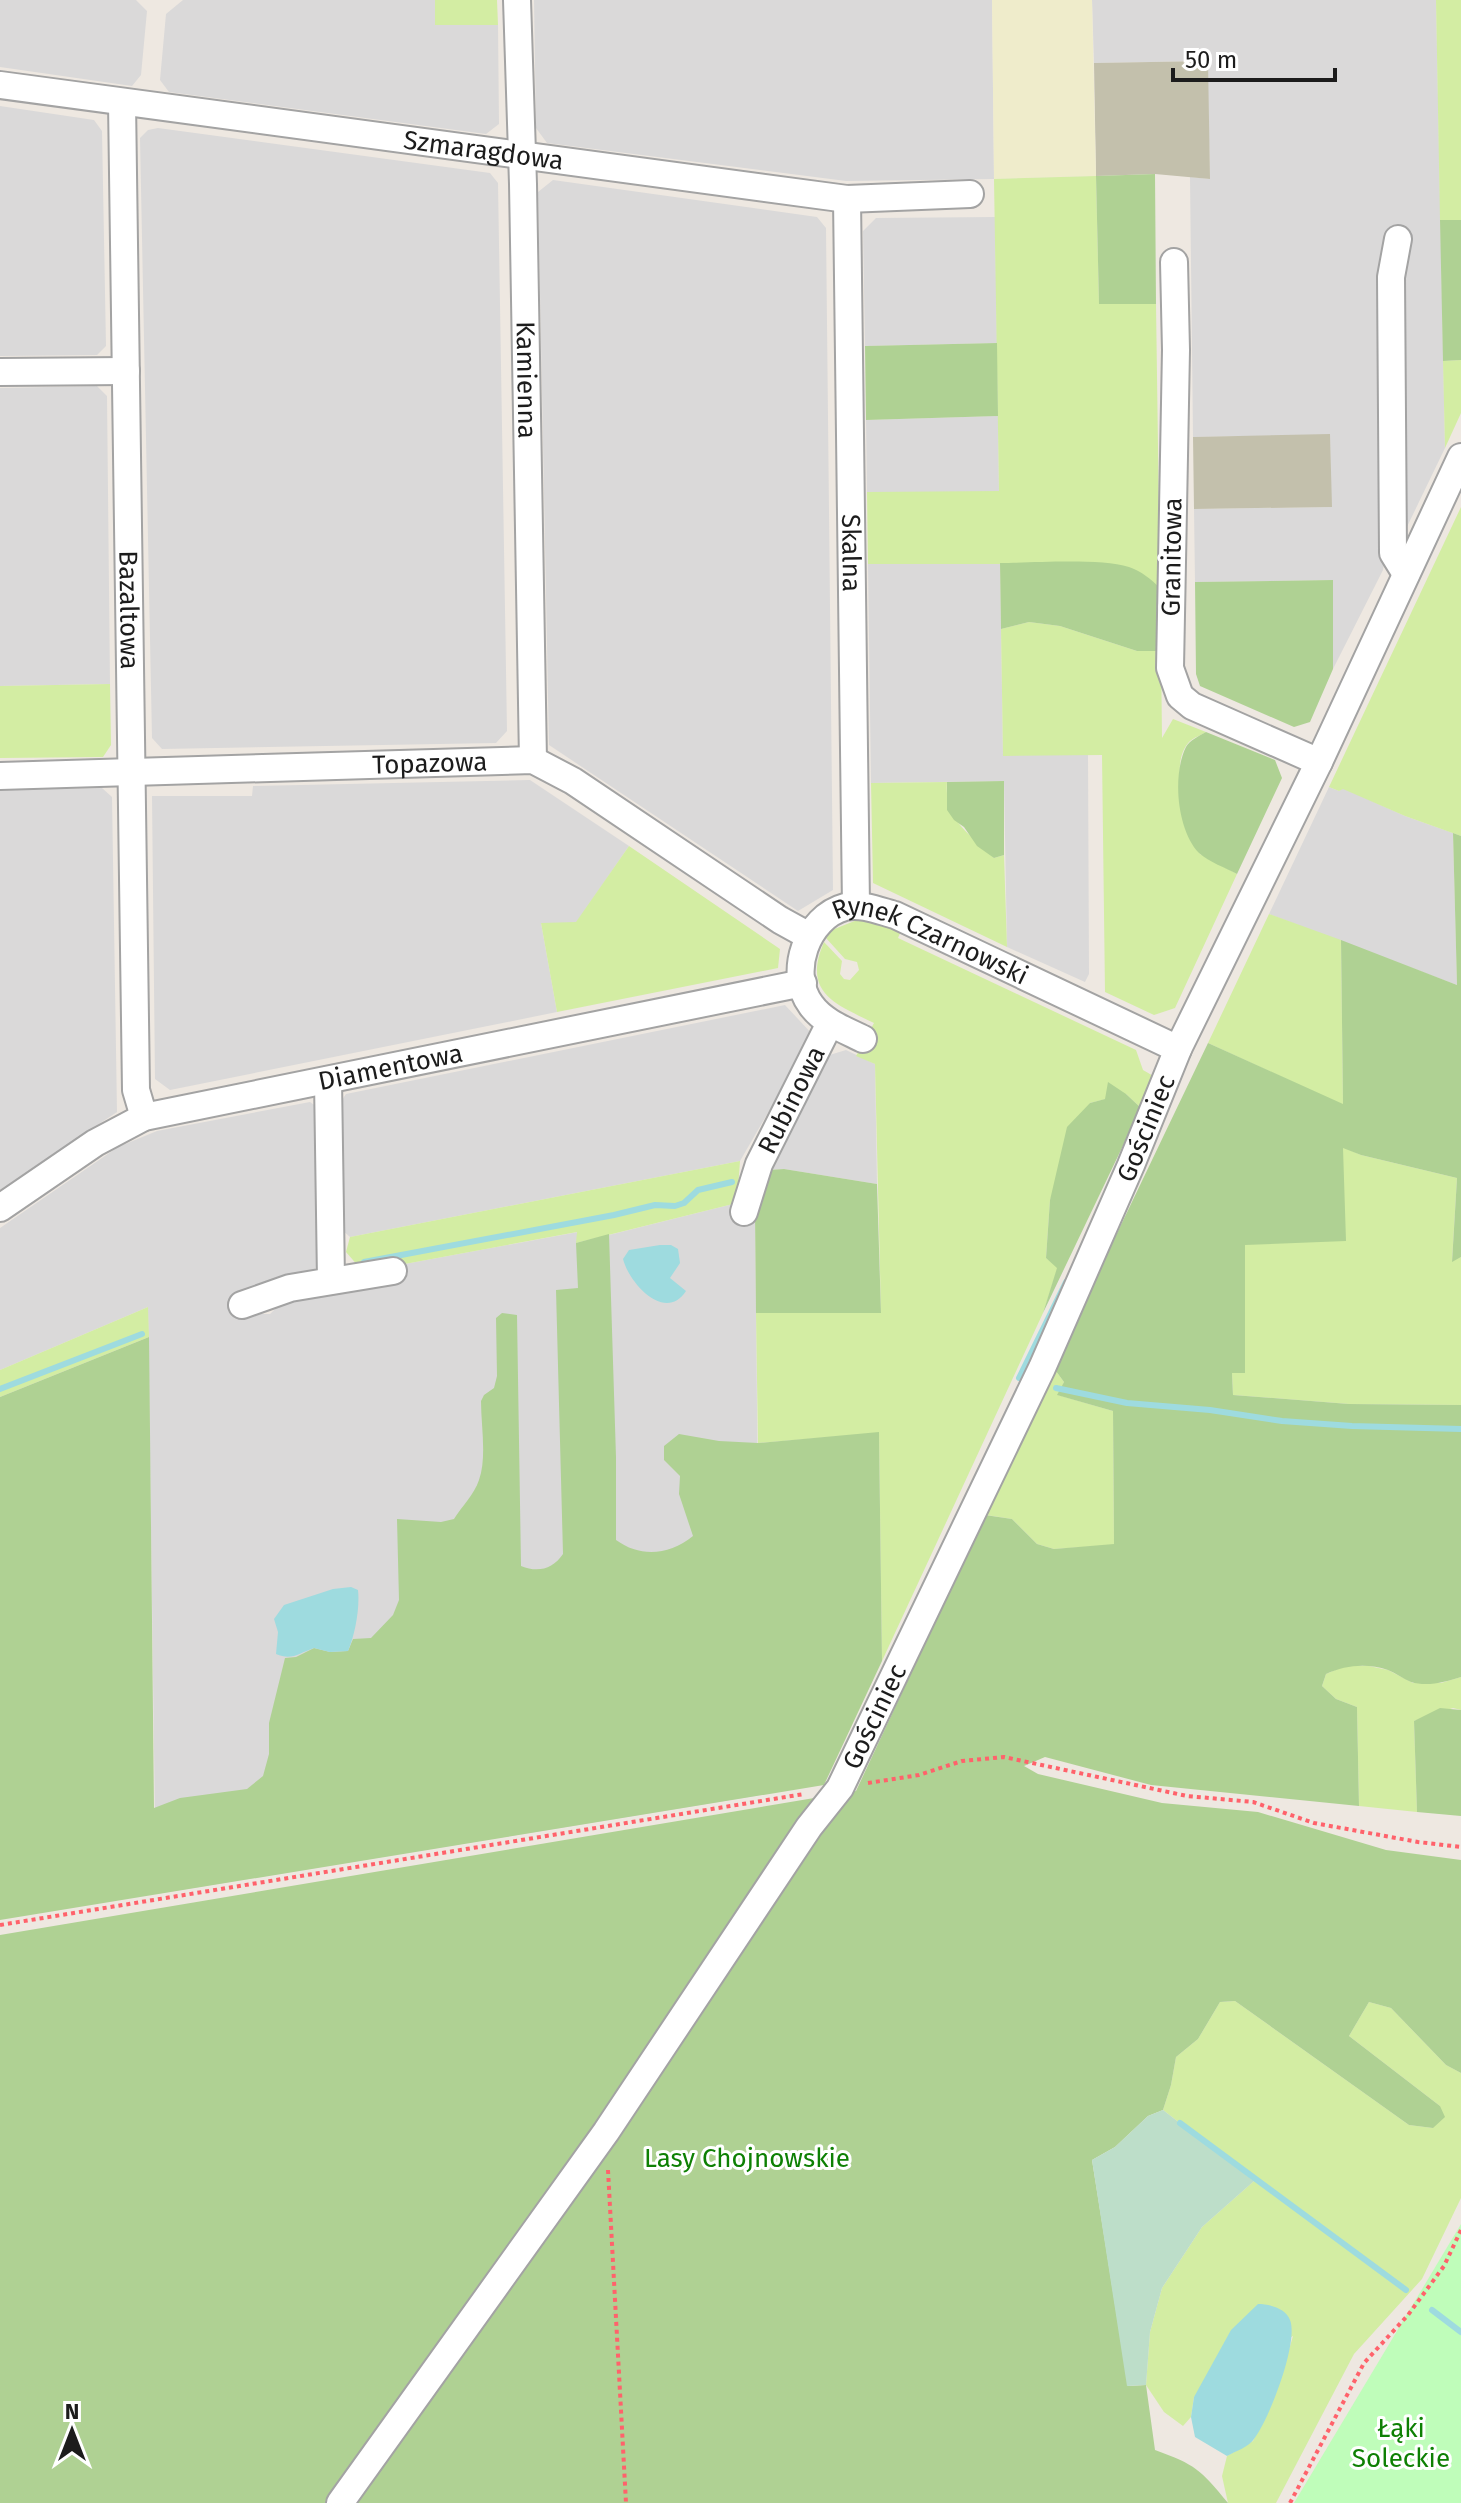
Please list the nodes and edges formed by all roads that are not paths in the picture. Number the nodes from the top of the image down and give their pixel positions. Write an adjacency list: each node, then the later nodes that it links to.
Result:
1 (517, 0): 4 (street, Kamienna)
2 (0, 85): 3 (street, Szmaragdowa)
3 (122, 102): 4 (street, Szmaragdowa); 9 (street, Bazaltowa)
4 (521, 156): 6 (street, Szmaragdowa); 13 (street, Kamienna)
5 (970, 194): 6 (street, Szmaragdowa)
6 (847, 199): 17 (street, Skalna)
7 (1398, 239): 12 (street)
8 (1174, 262): 14 (street, Granitowa)
9 (126, 371): 10 (street); 15 (street, Bazaltowa)
10 (0, 372)
11 (1461, 457): 12 (street, Gościniec)
12 (1406, 574): 14 (street, Gościniec)
13 (533, 760): 15 (street, Topazowa); 18 (street, Topazowa)
14 (1319, 762): 22 (street, Gościniec)
15 (132, 772): 16 (street, Topazowa); 24 (street, Bazaltowa)
16 (0, 776)
17 (856, 906): 18 (street, Rynek Czarnowski); 22 (street, Rynek Czarnowski)
18 (809, 936): 19 (street, Rynek Czarnowski)
19 (803, 983): 20 (street); 23 (street, Diamentowa)
20 (830, 1023): 21 (street); 26 (street, Rubinowa)
21 (863, 1039)
22 (1178, 1049): 30 (street, Gościniec)
23 (328, 1080): 24 (street, Diamentowa); 28 (street)
24 (144, 1117): 25 (street, Diamentowa)
25 (0, 1208)
26 (744, 1212)
27 (393, 1271): 28 (street)
28 (331, 1280): 29 (street)
29 (242, 1305)
30 (340, 2503)

